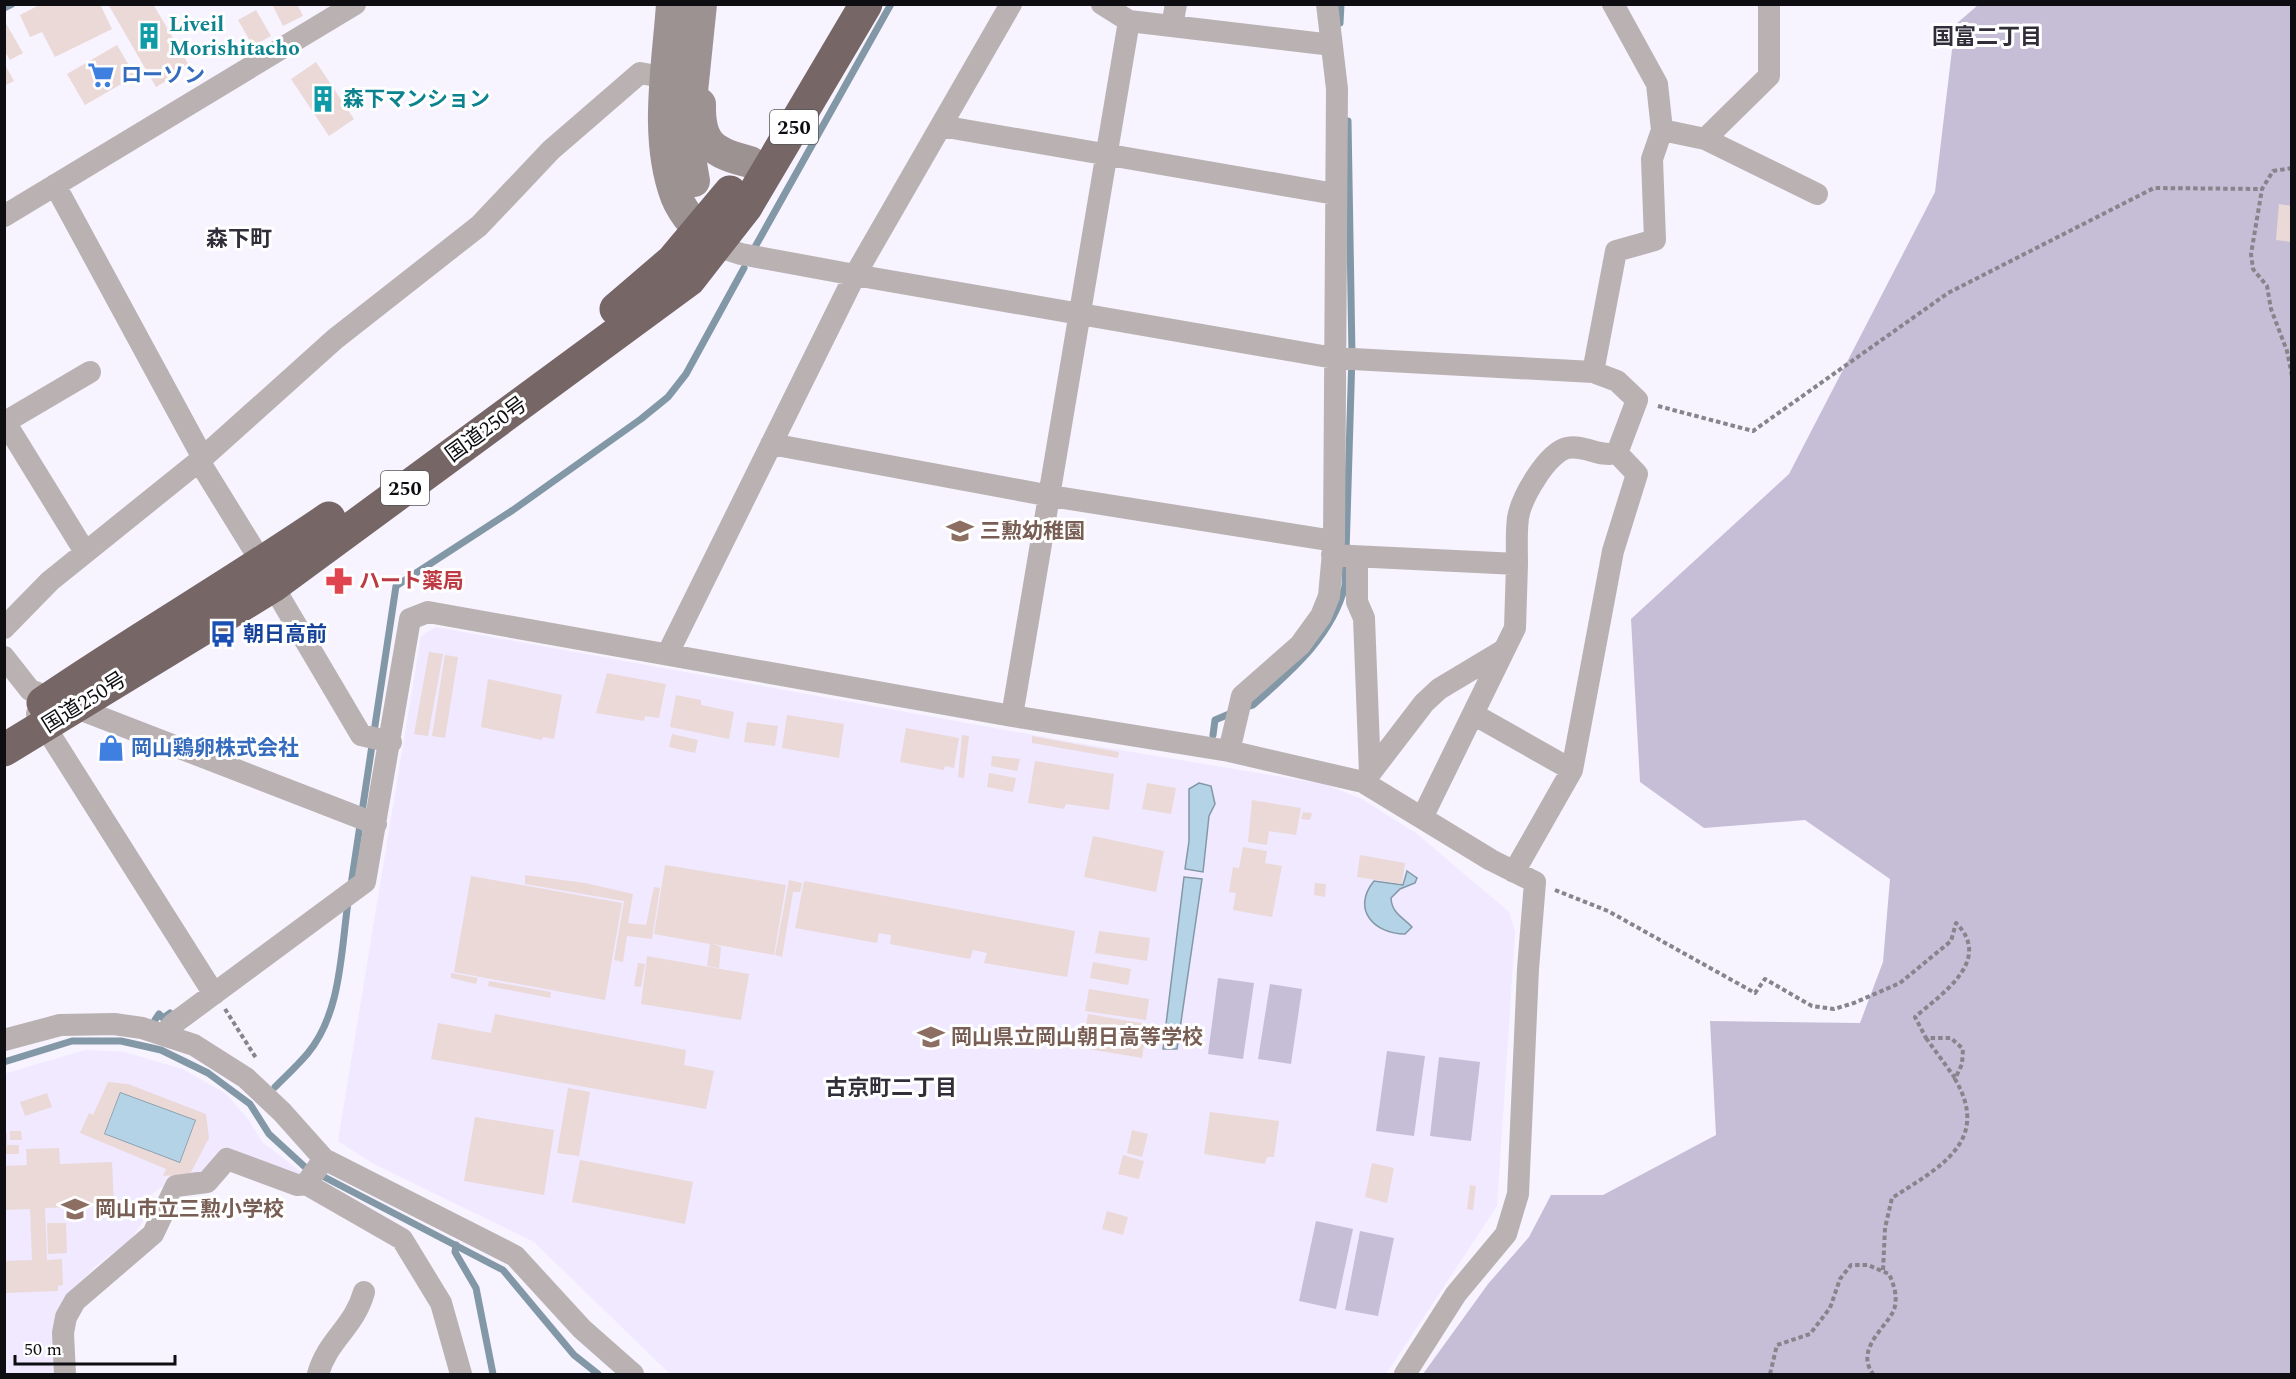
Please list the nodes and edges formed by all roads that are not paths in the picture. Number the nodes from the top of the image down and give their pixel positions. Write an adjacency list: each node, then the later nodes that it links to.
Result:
1 (355, 4): 21 (street)
2 (672, 4): 15 (street)
3 (701, 4): 14 (street)
4 (841, 4): 20 (highway, 国道250号 / 250)
5 (866, 4): 25 (highway, 国道250号 / 250)
6 (1011, 4): 16 (street)
7 (1102, 4): 12 (street)
8 (1327, 4): 13 (street)
9 (1613, 4): 17 (street)
10 (1768, 4): 18 (street)
11 (1174, 15): 12 (street); 13 (street)
12 (1129, 21): 19 (street)
13 (1332, 45): 22 (street)
14 (696, 52): 20 (street); 25 (street)
15 (667, 78): 25 (street); 33 (street)
16 (941, 126): 19 (street); 26 (street)
17 (1662, 130): 18 (street); 30 (street)
18 (1705, 139): 23 (street)
19 (1105, 156): 22 (street); 27 (street)
20 (750, 162): 25 (highway, 国道250号 / 250)
21 (55, 185): 24 (street); 33 (street)
22 (1335, 194): 28 (street)
23 (1817, 194)
24 (4, 216)
25 (708, 230): 26 (street); 38 (highway, 国道250号 / 250)
26 (855, 275): 27 (street); 31 (street)
27 (1078, 313): 28 (street); 34 (street)
28 (1345, 358): 30 (street); 36 (street)
29 (90, 372): 35 (street)
30 (1593, 372): 32 (street)
31 (771, 444): 34 (street); 41 (street)
32 (1617, 453): 37 (street); 51 (street)
33 (201, 460): 35 (street); 38 (street)
34 (1051, 496): 36 (street); 46 (street)
35 (86, 552): 39 (street)
36 (1342, 553): 37 (street); 50 (street); 52 (street)
37 (1517, 564): 40 (street)
38 (268, 574): 44 (highway, 国道250号 / 250); 48 (street)
39 (4, 628)
40 (1504, 650): 45 (street); 52 (street)
41 (668, 653): 46 (street); 48 (street)
42 (4, 657): 44 (street)
43 (4, 680): 44 (street)
44 (47, 706): 47 (highway, 国道250号 / 250); 49 (highway, 国道250号 / 250); 54 (street); 56 (street)
45 (1473, 714): 51 (street); 53 (street)
46 (1012, 716): 50 (street)
47 (4, 728)
48 (379, 739): 54 (street)
49 (4, 750)
50 (1230, 751): 52 (street)
51 (1572, 770): 55 (street)
52 (1367, 778): 53 (street)
53 (1422, 818): 55 (street)
54 (366, 820): 56 (street)
55 (1514, 872): 65 (street)
56 (214, 994): 57 (street)
57 (164, 1034): 58 (street); 59 (street)
58 (4, 1040)
59 (315, 1172): 61 (street); 63 (street); 64 (street)
60 (364, 1292): 62 (street)
61 (65, 1374)
62 (318, 1374)
63 (462, 1374)
64 (633, 1374)
65 (1405, 1374)

